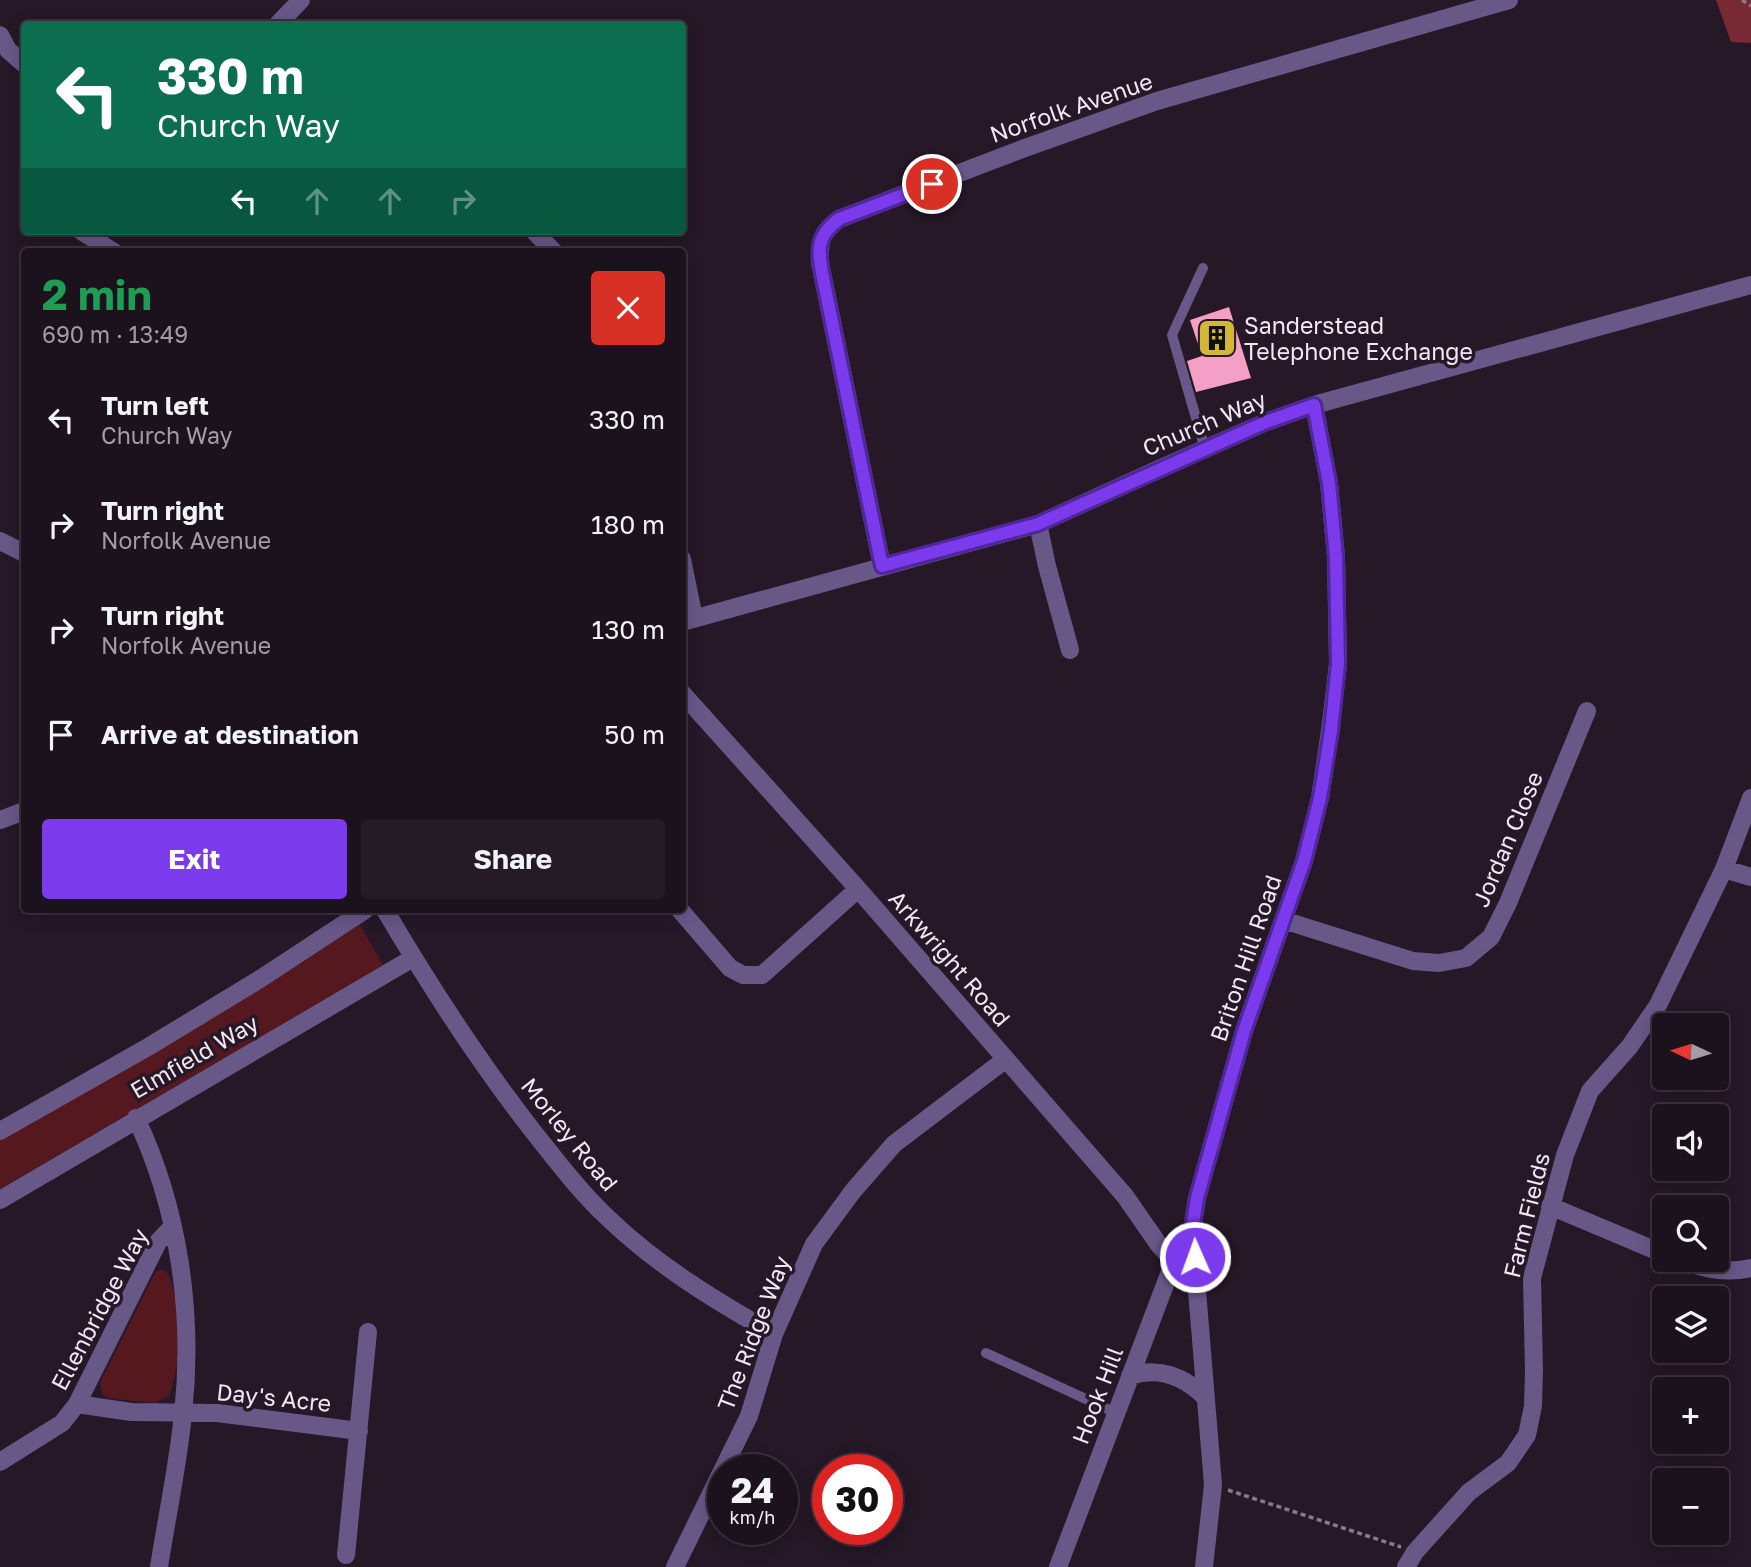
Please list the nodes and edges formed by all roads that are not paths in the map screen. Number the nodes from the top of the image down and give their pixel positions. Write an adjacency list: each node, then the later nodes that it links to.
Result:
1 (301, 0): 3 (street)
2 (1509, 0): 17 (street, Norfolk Avenue)
3 (281, 21)
4 (0, 35): 5 (street)
5 (21, 61)
6 (87, 235): 8 (street)
7 (538, 235): 9 (street)
8 (108, 248)
9 (550, 248)
10 (1203, 268): 13 (lane)
11 (1751, 285): 12 (street, Church Way)
12 (1314, 405): 13 (street, Church Way); 32 (street, Briton Hill Road)
13 (1205, 449): 14 (street, Church Way)
14 (1038, 524): 17 (street, Church Way); 20 (street)
15 (0, 541): 16 (street)
16 (21, 552)
17 (882, 566): 19 (street, Church Way)
18 (686, 600): 19 (street)
19 (688, 620)
20 (1070, 650)
21 (686, 697): 28 (street, Arkwright Road)
22 (1587, 711): 32 (street, Jordan Close)
23 (1751, 798): 26 (street, Farm Fields)
24 (21, 812): 25 (street)
25 (0, 820)
26 (1724, 869): 27 (street); 38 (street, Farm Fields)
27 (1751, 877)
28 (858, 889): 31 (street); 34 (street, Arkwright Road)
29 (360, 913): 36 (street, Elmfield Way)
30 (387, 913): 33 (street, Morley Road)
31 (683, 913)
32 (1283, 920): 41 (street, Briton Hill Road)
33 (413, 958): 35 (street, Elmfield Way); 46 (street, Morley Road)
34 (1006, 1059): 42 (street, Arkwright Road); 46 (street, The Ridge Way)
35 (136, 1118): 37 (street, Elmfield Way); 39 (street)
36 (0, 1131)
37 (0, 1200)
38 (1550, 1206): 40 (street); 56 (street, Farm Fields)
39 (172, 1227): 50 (street, Ellenbridge Way); 52 (street)
40 (1652, 1249)
41 (1195, 1257): 42 (street); 49 (street, Briton Hill Road)
42 (1174, 1261): 48 (street, Hook Hill)
43 (1751, 1268): 44 (street)
44 (1728, 1272)
45 (368, 1332): 53 (street, Day's Acre)
46 (774, 1334): 58 (street, The Ridge Way)
47 (986, 1353): 51 (lane)
48 (1130, 1376): 49 (street); 51 (street, Hook Hill)
49 (1206, 1398): 60 (street, Briton Hill Road)
50 (77, 1404): 52 (street, Day's Acre); 54 (street, Ellenbridge Way)
51 (1116, 1413): 59 (street, Hook Hill)
52 (183, 1414): 53 (street, Day's Acre); 57 (street)
53 (359, 1431): 55 (street, Day's Acre)
54 (0, 1462)
55 (346, 1555)
56 (1410, 1559)
57 (159, 1567)
58 (675, 1567)
59 (1058, 1567)
60 (1204, 1567)

